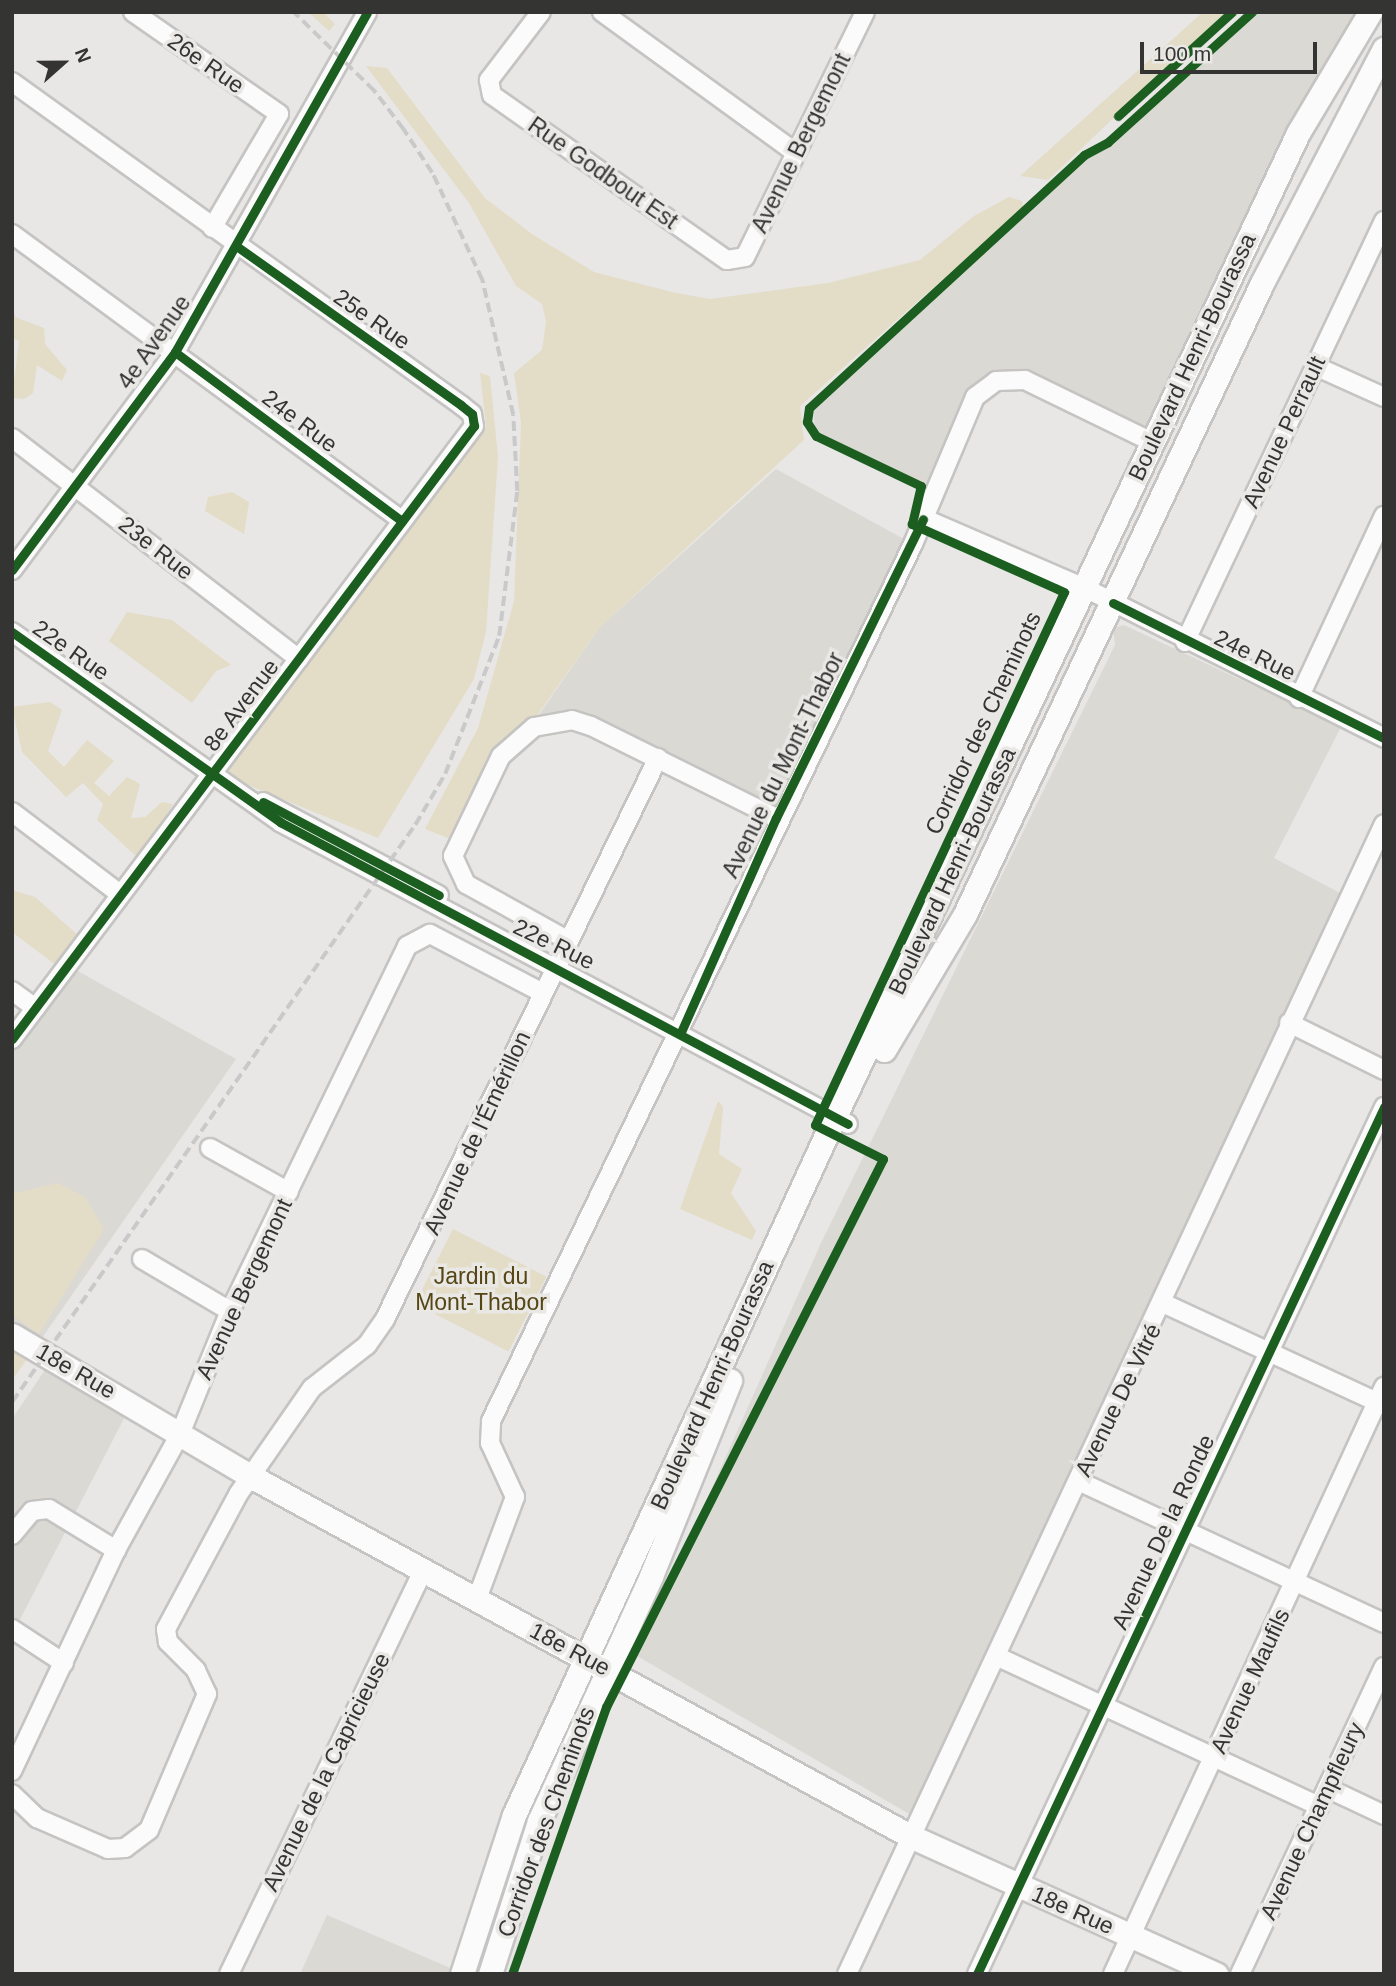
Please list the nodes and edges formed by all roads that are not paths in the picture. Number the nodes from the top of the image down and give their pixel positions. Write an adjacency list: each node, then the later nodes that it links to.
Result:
1 (133, 12): 12 (street, 26e Rue)
2 (367, 12): 14 (street, 4e Avenue)
3 (541, 12): 15 (street, Rue Godbout Est)
4 (602, 12): 10 (street)
5 (1370, 12): 7 (main road, Boulevard Henri-Bourassa)
6 (861, 14): 10 (street, Avenue Bergemont)
7 (1350, 44): 8 (street); 21 (main road, Boulevard Henri-Bourassa)
8 (1381, 58): 28 (main road, Boulevard Henri-Bourassa)
9 (12, 82): 12 (street, 25e Rue)
10 (795, 152): 15 (street, Avenue Bergemont)
11 (1384, 221): 17 (street, Avenue Perrault)
12 (212, 228): 14 (street, 25e Rue)
13 (12, 234): 16 (street, 24e Rue)
14 (239, 248): 16 (street, 4e Avenue); 19 (street, 25e Rue)
15 (727, 260)
16 (175, 352): 22 (street, 4e Avenue); 25 (street, 24e Rue)
17 (1315, 366): 18 (street); 30 (street, Avenue Perrault)
18 (1384, 397)
19 (474, 426): 25 (street, 8e Avenue)
20 (12, 438): 22 (street, 23e Rue)
21 (1152, 442): 24 (street, Avenue du Mont-Thabor); 27 (main road, Boulevard Henri-Bourassa)
22 (74, 484): 26 (street, 4e Avenue); 31 (street, 23e Rue)
23 (1384, 516): 32 (street)
24 (923, 517): 27 (street, 24e Rue); 37 (street, Avenue du Mont-Thabor)
25 (402, 521): 31 (street, 8e Avenue)
26 (12, 570)
27 (1085, 588): 28 (street, 24e Rue); 50 (main road, Boulevard Henri-Bourassa)
28 (1112, 603): 30 (street, 24e Rue); 50 (main road, Boulevard Henri-Bourassa)
29 (12, 632): 35 (street, 22e Rue)
30 (1185, 642): 32 (street, 24e Rue)
31 (299, 660): 35 (street, 8e Avenue)
32 (1298, 698): 33 (street, 24e Rue)
33 (1384, 738)
34 (658, 758): 37 (street); 40 (street, Avenue de l'Émérillon); 40 (street)
35 (213, 774): 39 (street, 8e Avenue); 41 (street, 22e Rue)
36 (12, 812): 39 (street)
37 (776, 818): 46 (street, Avenue du Mont-Thabor)
38 (1384, 824): 45 (street, Avenue De Vitré)
39 (120, 894): 44 (street, 8e Avenue)
40 (569, 941): 41 (street, Avenue de l'Émérillon)
41 (557, 965): 43 (street, Avenue de l'Émérillon); 46 (street, 22e Rue)
42 (12, 991): 44 (street)
43 (543, 993): 52 (street, Avenue Bergemont); 60 (street, Avenue de l'Émérillon)
44 (35, 1008): 47 (street, 8e Avenue)
45 (1289, 1023): 48 (street); 54 (street, Avenue De Vitré)
46 (681, 1032): 50 (street, 22e Rue); 67 (street, Avenue du Mont-Thabor)
47 (12, 1039)
48 (1384, 1070)
49 (1384, 1107): 57 (street, Avenue De la Ronde)
50 (841, 1120): 71 (main road, Boulevard Henri-Bourassa); 74 (main road, Boulevard Henri-Bourassa)
51 (210, 1148): 52 (street)
52 (289, 1192): 55 (street, Avenue Bergemont)
53 (142, 1259): 55 (street)
54 (1165, 1304): 57 (street); 61 (street, Avenue De Vitré)
55 (230, 1311): 59 (street, Avenue Bergemont)
56 (12, 1335): 59 (main road, 18e Rue)
57 (1269, 1353): 58 (street); 62 (street, Avenue De la Ronde)
58 (1381, 1398): 66 (street, Avenue Maufils)
59 (180, 1434): 60 (main road, 18e Rue); 64 (street, Avenue Bergemont)
60 (254, 1478): 65 (main road, 18e Rue); 79 (street, Avenue de l'Émérillon)
61 (1078, 1481): 62 (street); 70 (street, Avenue De Vitré)
62 (1184, 1530): 66 (street); 75 (street, Avenue De la Ronde)
63 (12, 1535): 64 (street)
64 (116, 1550): 72 (street, Avenue Bergemont)
65 (423, 1570): 67 (main road, 18e Rue); 85 (street, Avenue de la Capricieuse)
66 (1296, 1584): 68 (street); 76 (street, Avenue Maufils)
67 (478, 1597): 71 (main road, 18e Rue)
68 (1384, 1623)
69 (12, 1629): 72 (street)
70 (998, 1657): 75 (street); 82 (street, Avenue De Vitré)
71 (587, 1658): 74 (main road, 18e Rue); 86 (main road, Boulevard Henri-Bourassa)
72 (64, 1663): 77 (street, Avenue Bergemont)
73 (1384, 1667): 78 (street, Avenue Champfleury)
74 (608, 1669): 82 (main road, 18e Rue); 87 (main road, Boulevard Henri-Bourassa)
75 (1102, 1708): 76 (street); 83 (street, Avenue De la Ronde)
76 (1214, 1758): 80 (street); 84 (street, Avenue Maufils)
77 (12, 1772)
78 (1327, 1788): 80 (street, Avenue Champfleury); 81 (street)
79 (12, 1794)
80 (1319, 1806): 92 (street, Avenue Champfleury)
81 (1384, 1815)
82 (910, 1836): 83 (main road, 18e Rue); 88 (street, Avenue De Vitré)
83 (1019, 1886): 84 (main road, 18e Rue); 89 (street, Avenue De la Ronde)
84 (1130, 1935): 90 (street, Avenue Maufils); 91 (main road, 18e Rue)
85 (229, 1974)
86 (462, 1974)
87 (490, 1974)
88 (847, 1974)
89 (977, 1974)
90 (1113, 1974)
91 (1216, 1974)
92 (1240, 1974)

